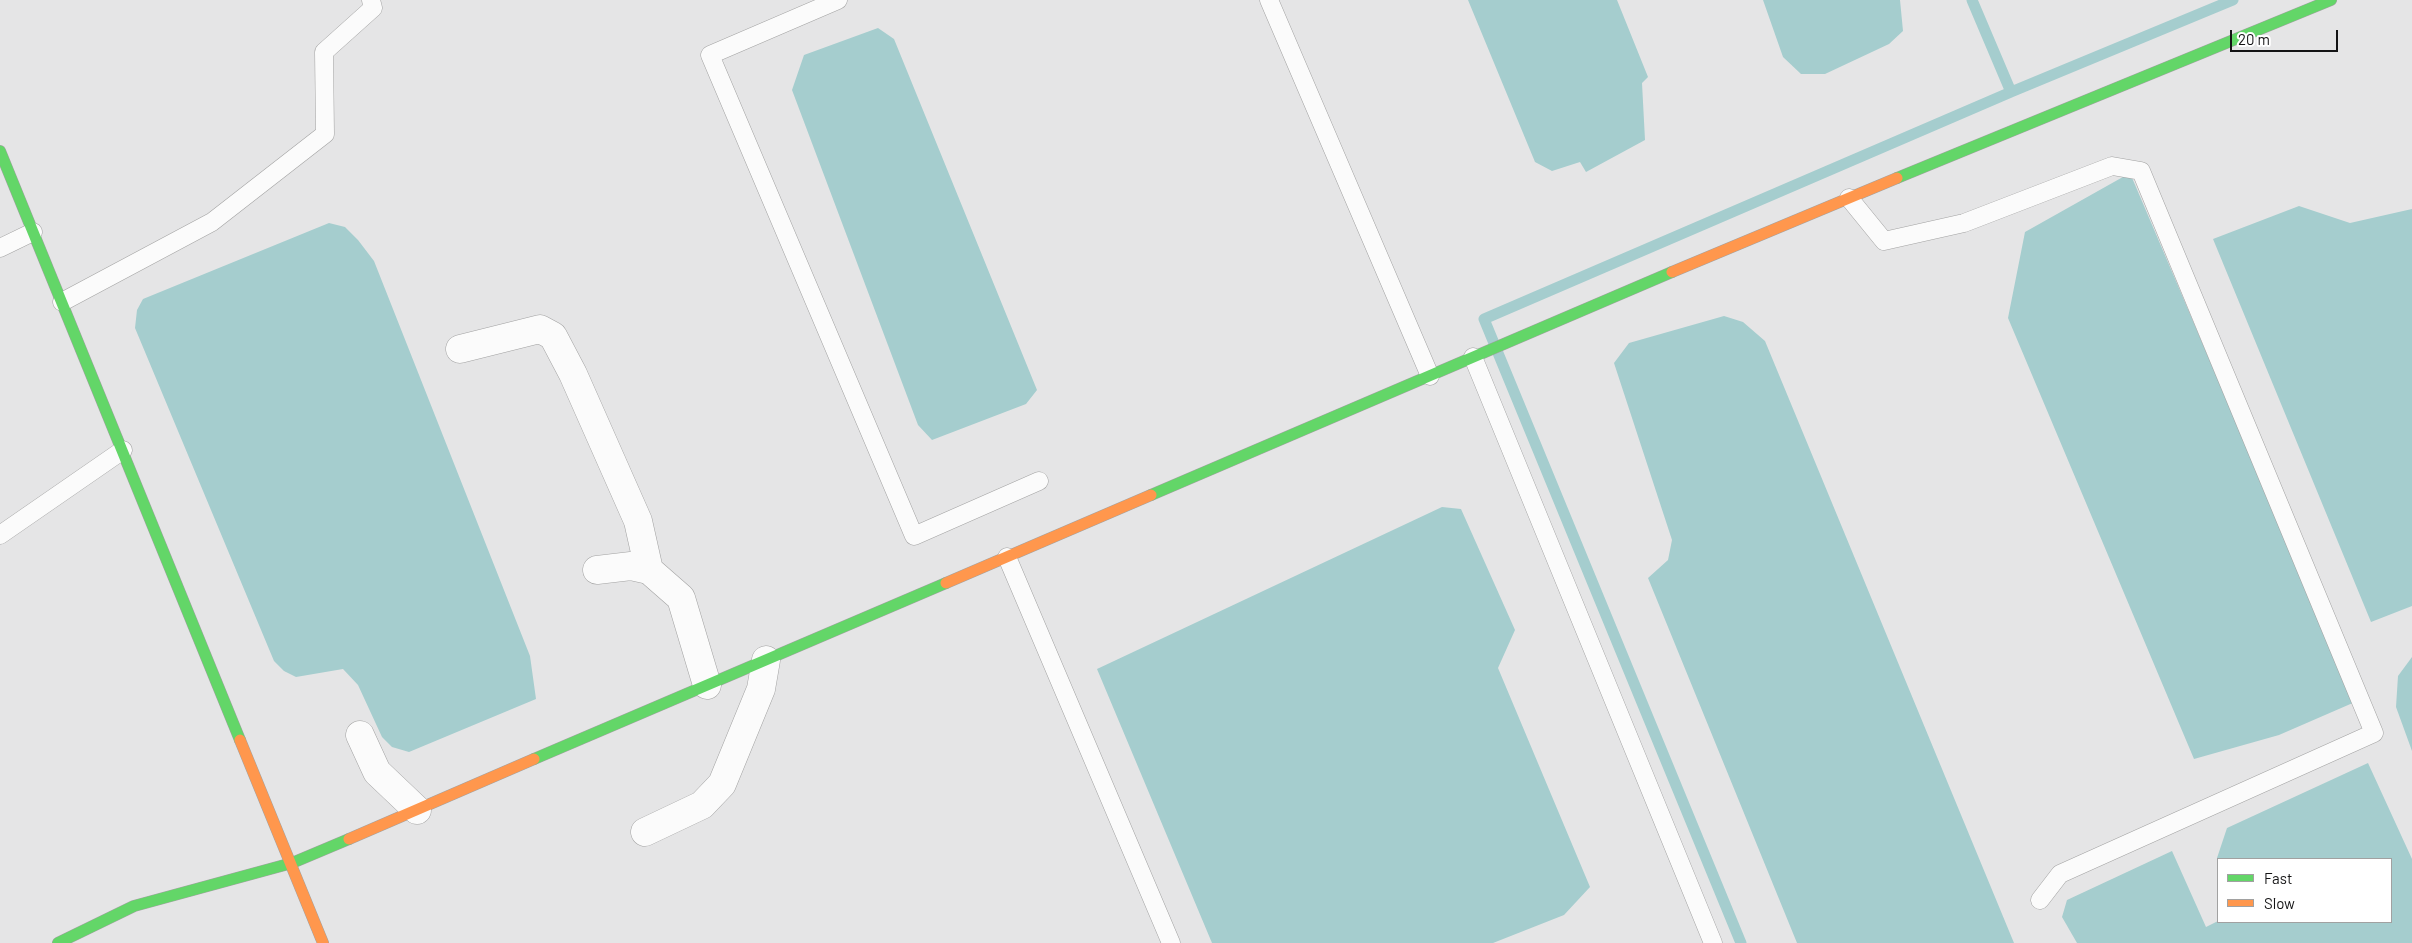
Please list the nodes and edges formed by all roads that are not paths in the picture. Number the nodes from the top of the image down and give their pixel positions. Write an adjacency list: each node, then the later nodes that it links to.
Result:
1 (371, 0): 9 (lane)
2 (838, 0): 14 (lane)
3 (1269, 0): 12 (lane)
4 (2331, 0): 6 (street)
5 (0, 152): 7 (street)
6 (1849, 198): 11 (street); 25 (lane)
7 (33, 232): 8 (lane); 9 (street)
8 (0, 248)
9 (62, 302): 13 (street)
10 (460, 349): 18 (street)
11 (1473, 357): 12 (street); 29 (lane)
12 (1430, 376): 16 (street)
13 (122, 450): 15 (lane); 24 (street)
14 (1039, 480)
15 (0, 535)
16 (1007, 557): 19 (street); 28 (lane)
17 (597, 570): 18 (street)
18 (649, 570): 20 (street)
19 (766, 660): 20 (street); 23 (street)
20 (707, 685): 22 (street)
21 (360, 735): 22 (street)
22 (417, 810): 24 (street)
23 (645, 832)
24 (292, 864): 26 (street); 27 (street)
25 (2040, 900)
26 (58, 943)
27 (323, 943)
28 (1171, 943)
29 (1713, 943)

